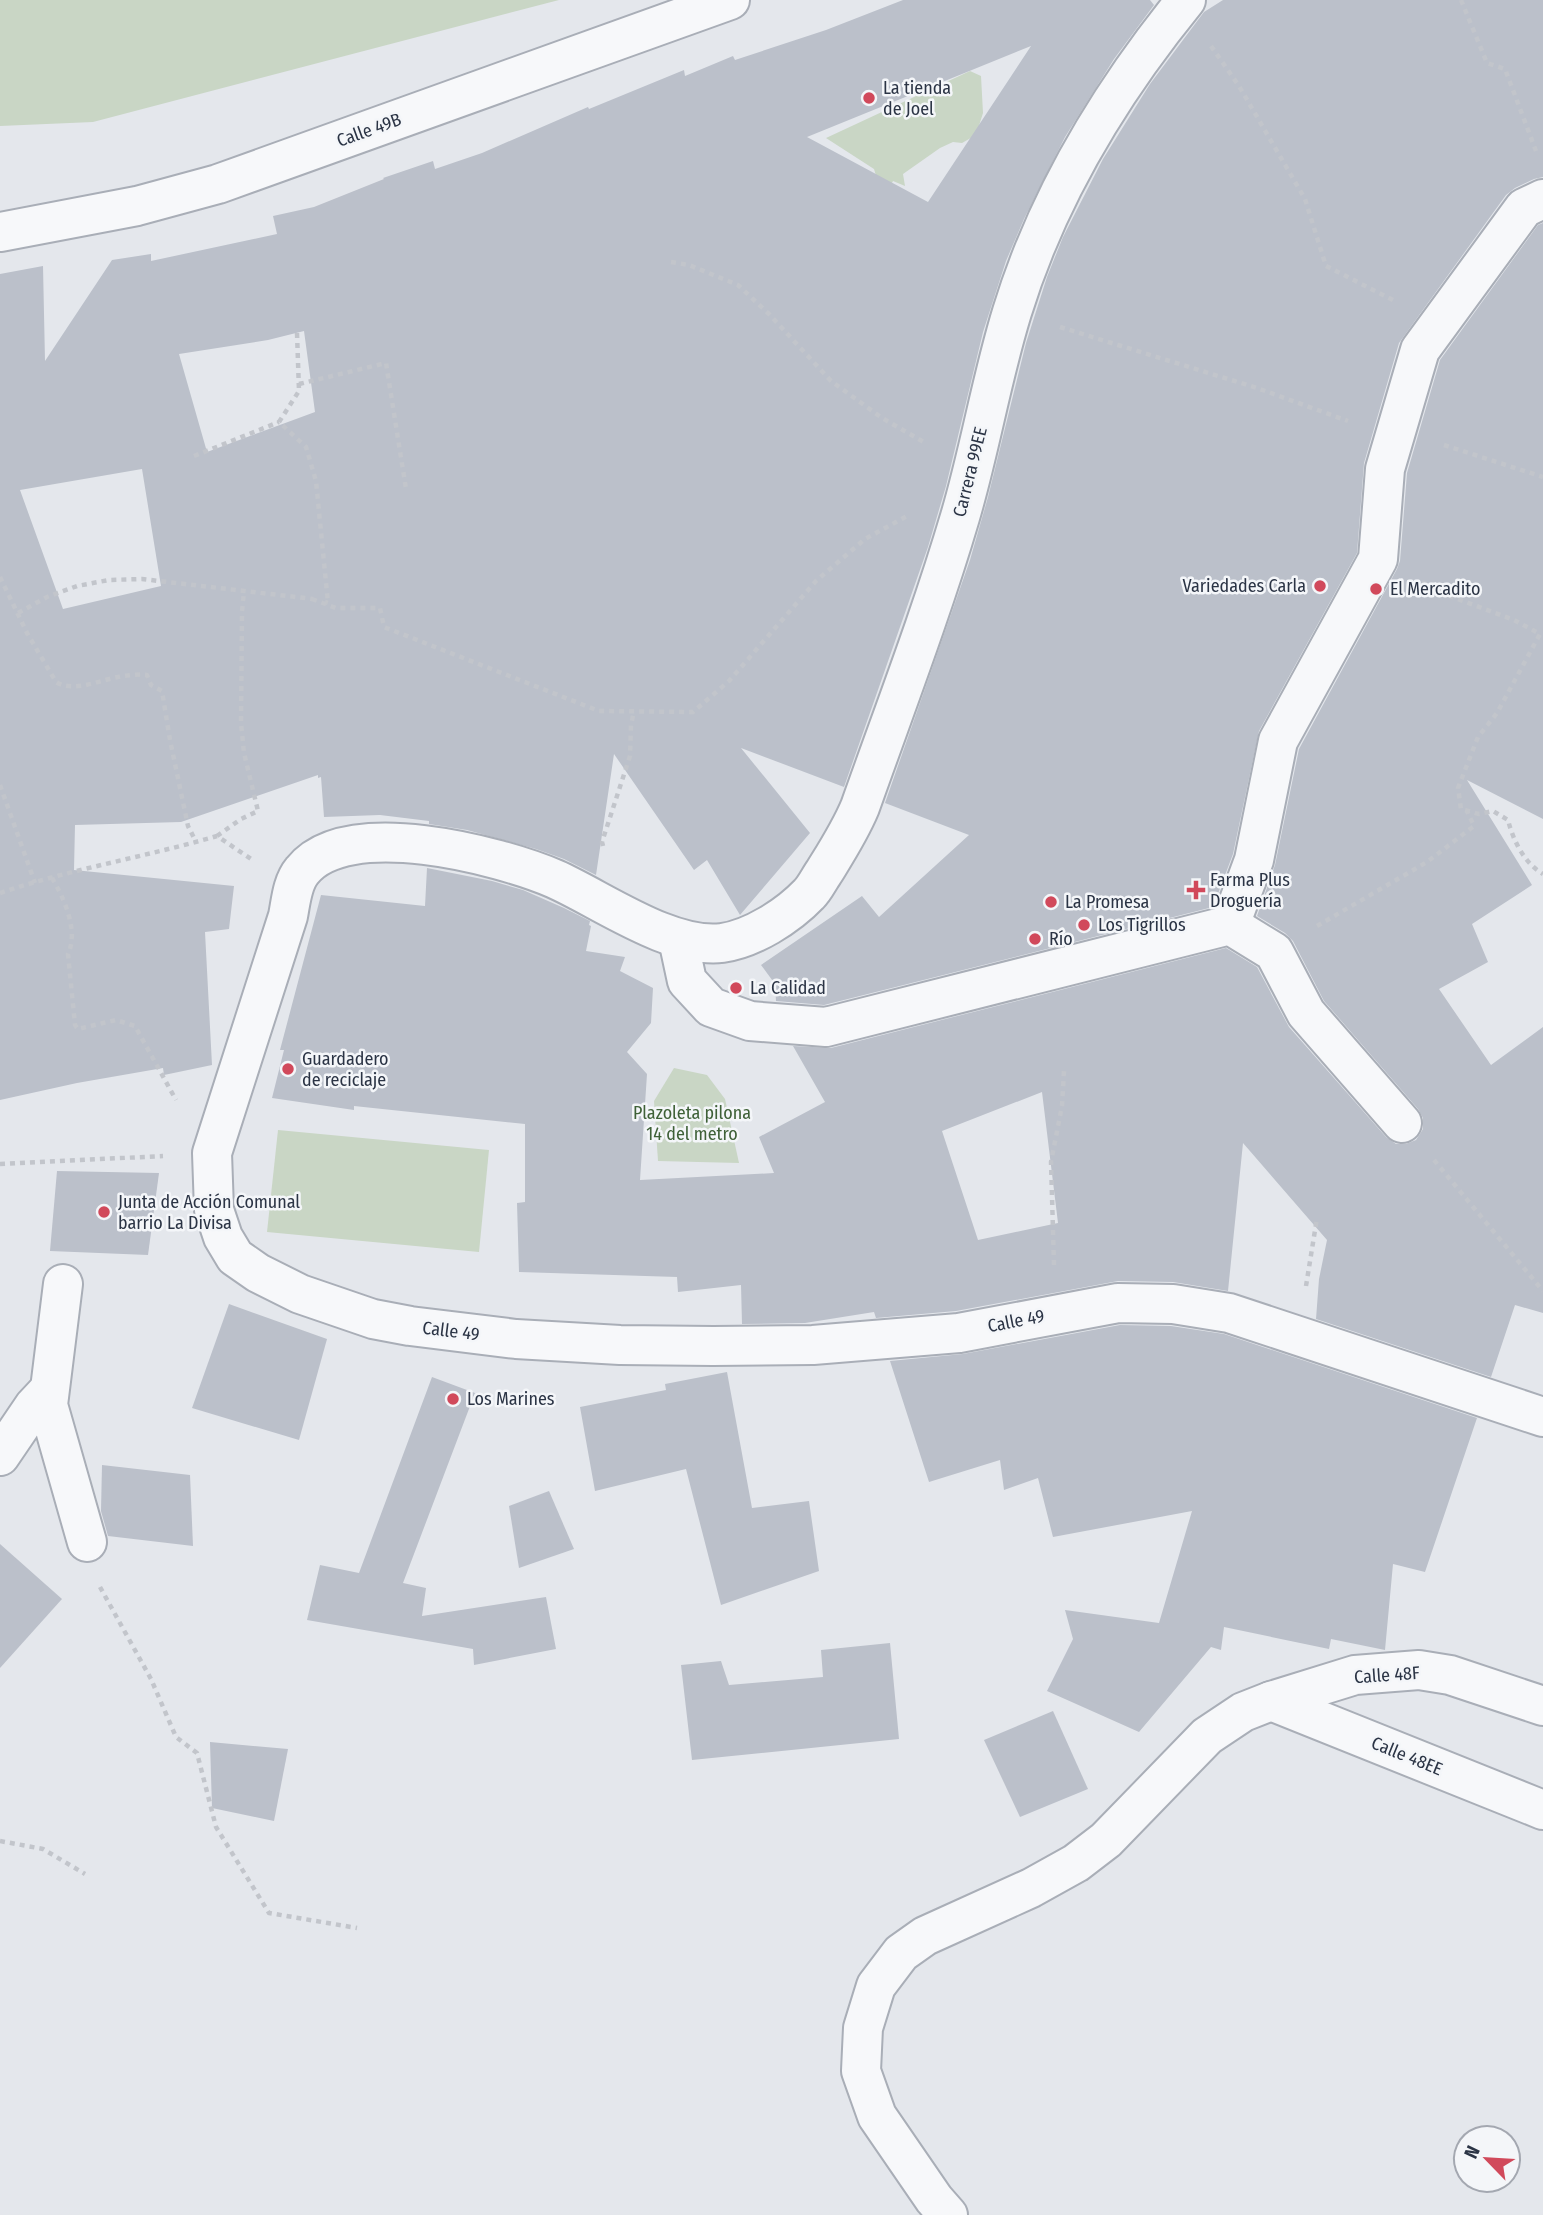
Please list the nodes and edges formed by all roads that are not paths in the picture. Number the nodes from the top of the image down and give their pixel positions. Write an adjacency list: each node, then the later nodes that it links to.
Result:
1 (730, 0): 4 (street, Calle 49B)
2 (1184, 3): 6 (street, Carrera 99EE)
3 (1543, 199): 5 (street)
4 (0, 232)
5 (1230, 925): 7 (street); 8 (street)
6 (751, 934): 7 (street, Calle 49)
7 (678, 939): 11 (street, Calle 49)
8 (1402, 1123)
9 (64, 1284): 10 (street)
10 (50, 1390): 12 (street); 13 (street)
11 (1543, 1417)
12 (0, 1456)
13 (87, 1542)
14 (1271, 1701): 15 (street, Calle 48F); 16 (street, Calle 48EE); 17 (street, Calle 48F)
15 (1543, 1706)
16 (1543, 1810)
17 (948, 2215)

